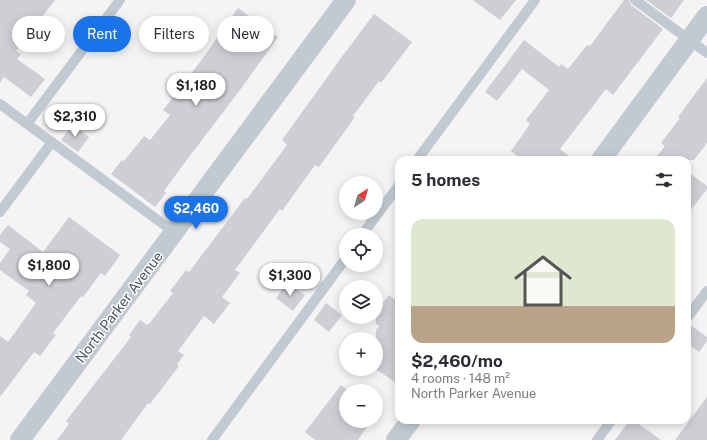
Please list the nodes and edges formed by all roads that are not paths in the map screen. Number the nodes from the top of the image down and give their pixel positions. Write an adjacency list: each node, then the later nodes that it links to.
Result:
1 (120, 0): 9 (lane)
2 (346, 0): 16 (street, North Parker Avenue)
3 (535, 0): 11 (lane)
4 (636, 0): 6 (lane)
5 (707, 16): 6 (street)
6 (689, 40): 7 (lane); 12 (street)
7 (707, 53)
8 (0, 104): 9 (lane)
9 (27, 124): 10 (lane)
10 (52, 142): 14 (lane); 16 (lane)
11 (420, 156)
12 (604, 156)
13 (395, 190): 15 (lane)
14 (0, 212)
15 (367, 228)
16 (174, 232): 22 (street, North Parker Avenue)
17 (339, 268): 23 (lane)
18 (707, 291): 19 (lane)
19 (691, 313)
20 (408, 424): 24 (street)
21 (609, 424): 25 (lane)
22 (20, 440)
23 (212, 440)
24 (396, 440)
25 (597, 440)

